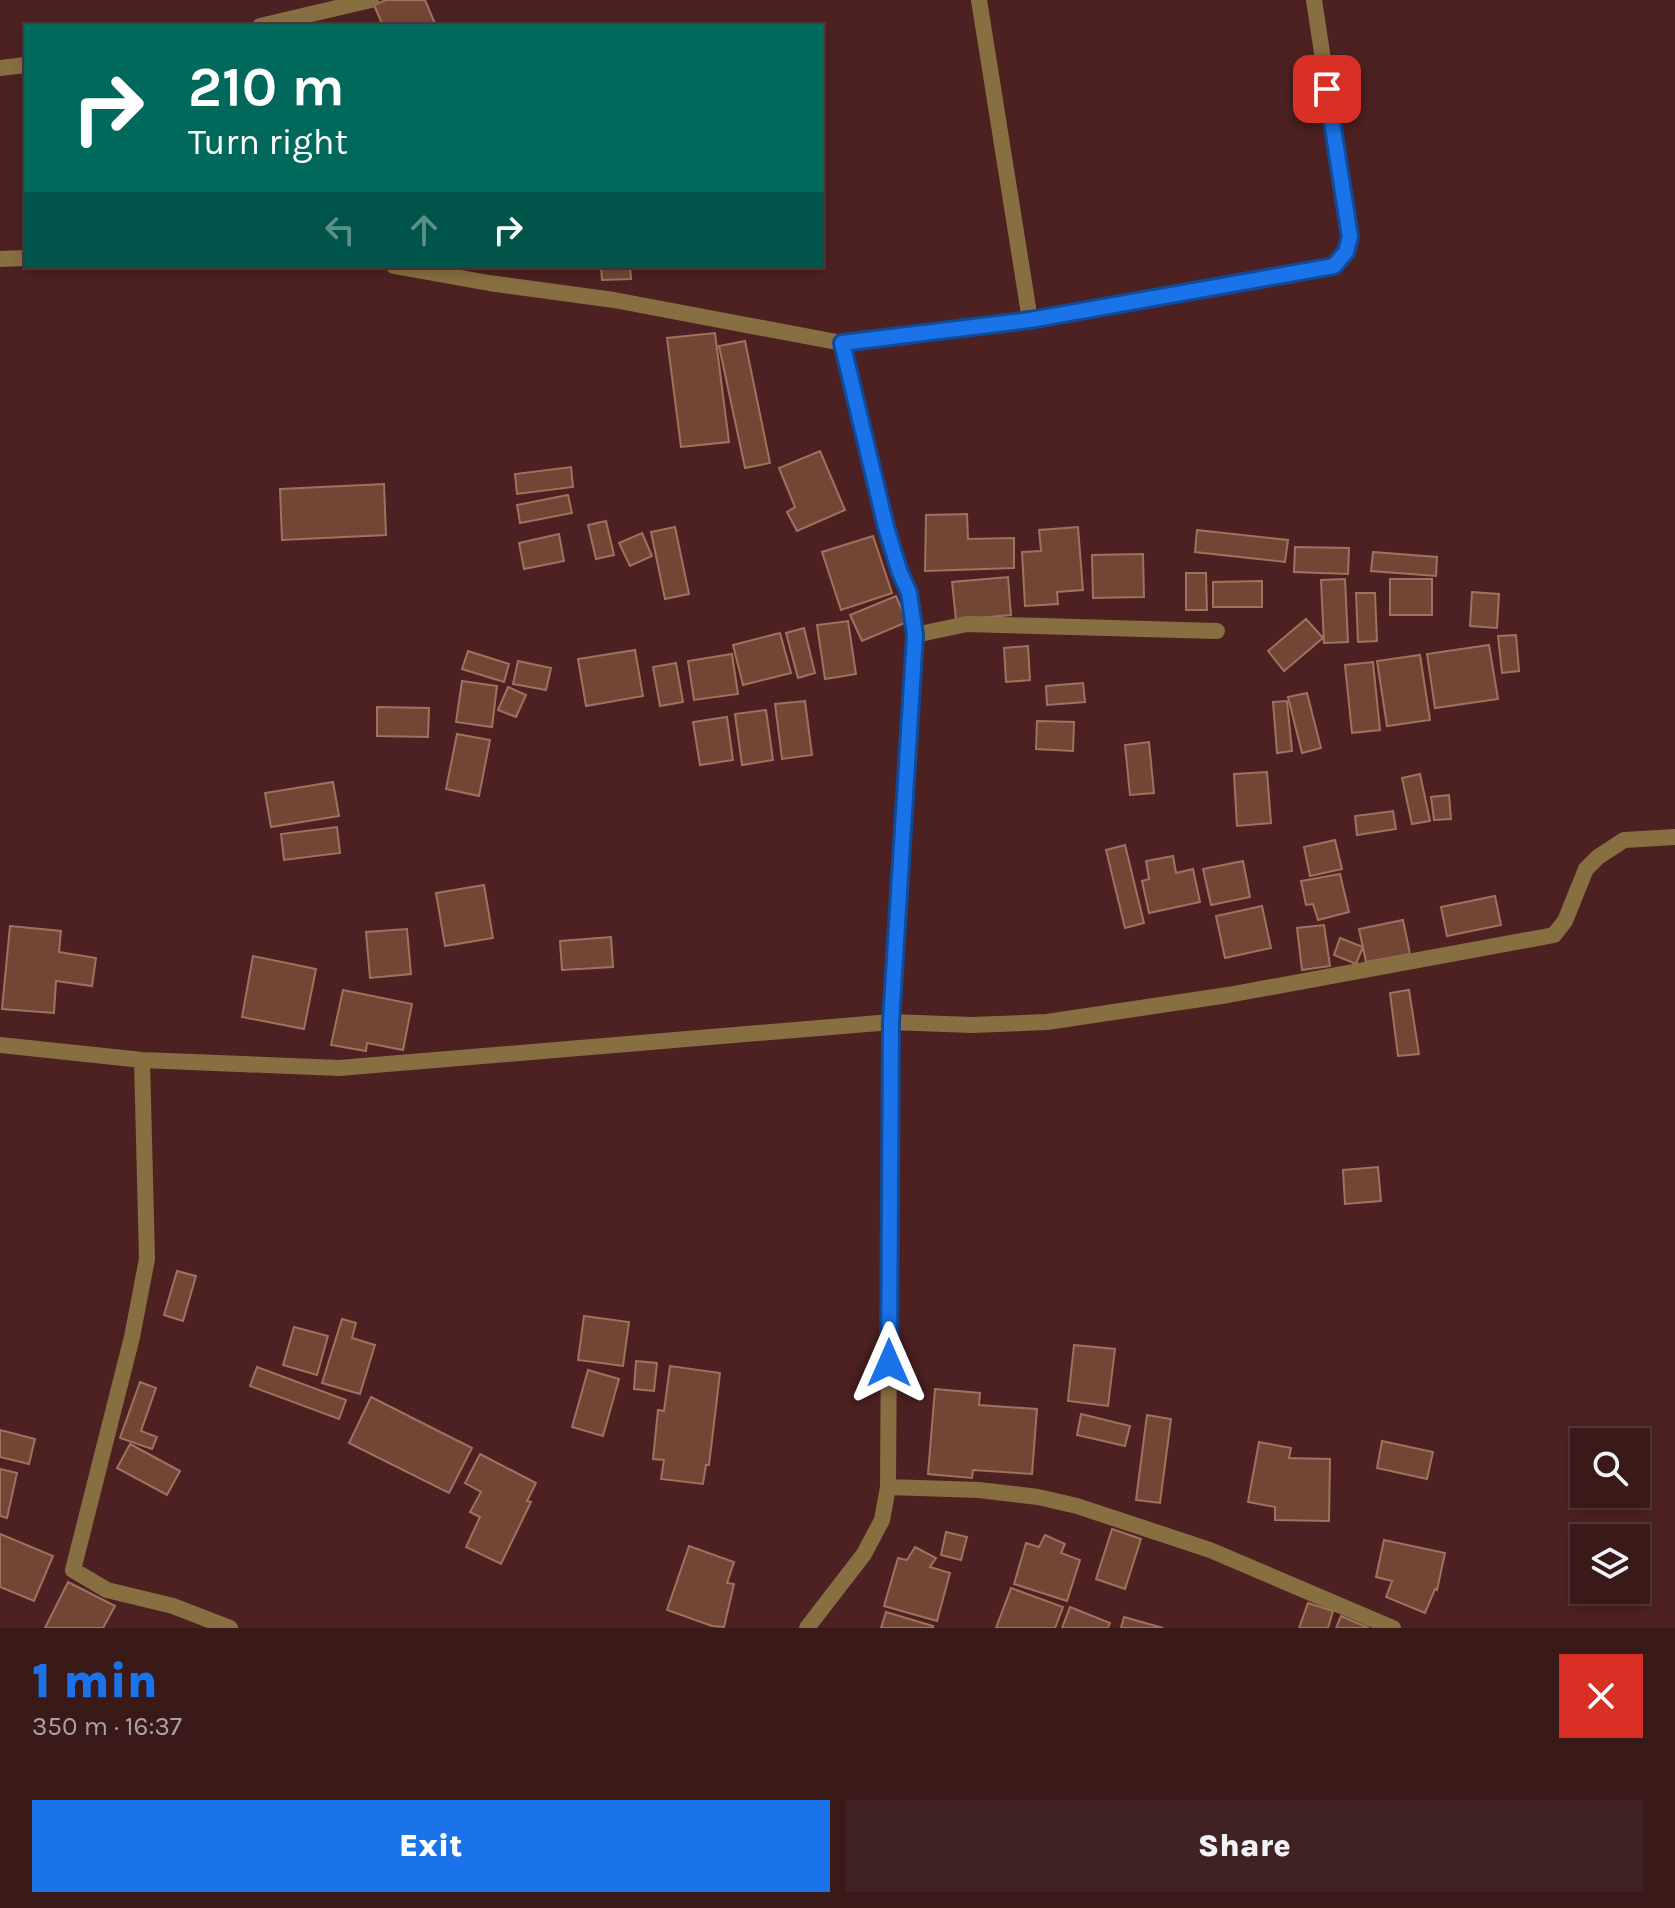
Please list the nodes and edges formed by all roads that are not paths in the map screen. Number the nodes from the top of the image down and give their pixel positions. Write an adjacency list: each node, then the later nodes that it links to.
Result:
1 (371, 0): 4 (street)
2 (979, 0): 10 (street)
3 (1314, 0): 10 (street)
4 (269, 24)
5 (24, 65): 6 (street)
6 (0, 68)
7 (24, 258): 8 (street)
8 (0, 259)
9 (405, 268): 11 (street)
10 (1030, 320): 11 (street)
11 (842, 343): 13 (street)
12 (1217, 631): 13 (street)
13 (915, 635): 15 (street)
14 (1675, 837): 15 (street)
15 (891, 1022): 17 (street); 18 (street)
16 (0, 1045): 17 (street)
17 (142, 1060): 19 (street)
18 (888, 1487): 20 (street); 21 (street)
19 (230, 1628)
20 (807, 1628)
21 (1393, 1628)

